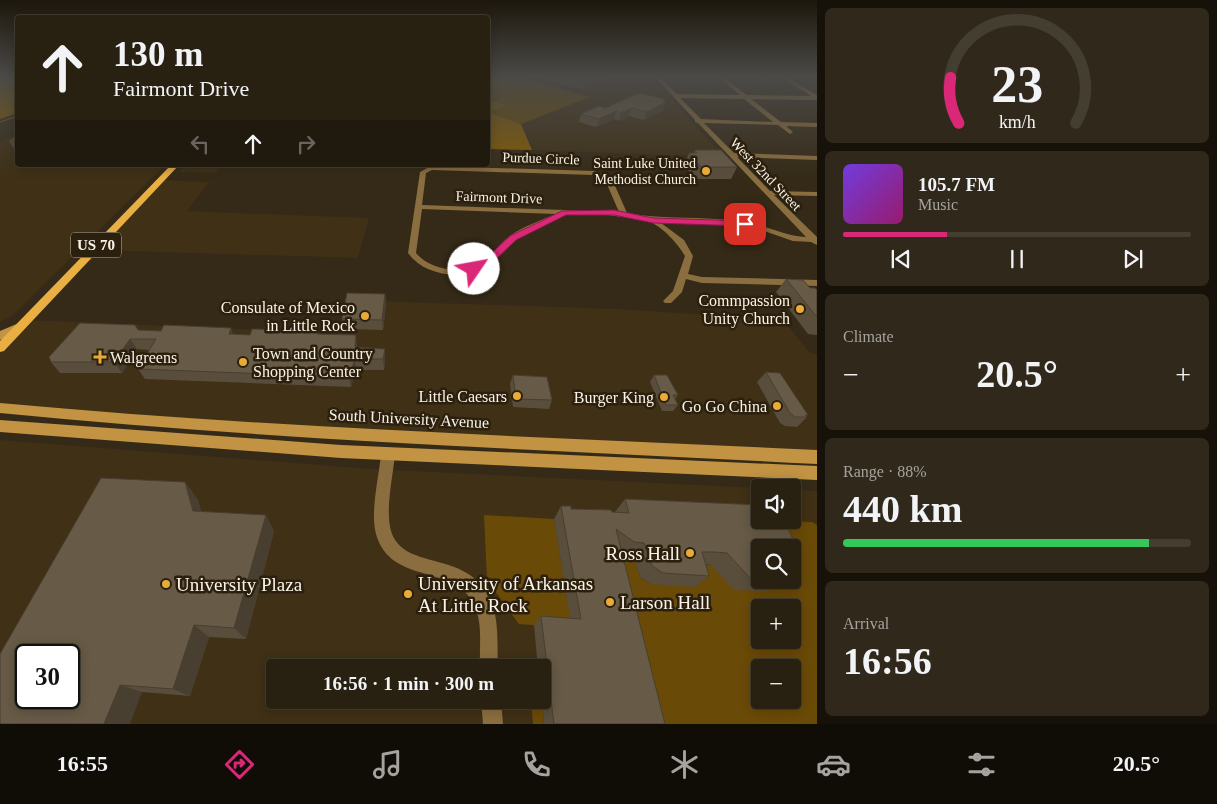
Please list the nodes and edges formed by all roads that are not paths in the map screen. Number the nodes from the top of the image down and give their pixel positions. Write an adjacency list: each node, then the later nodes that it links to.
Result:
1 (688, 111): 3 (street, West 32nd Street)
2 (763, 111): 4 (street)
3 (697, 121): 4 (street); 7 (street, West 32nd Street)
4 (780, 124): 5 (street); 6 (street)
5 (817, 125)
6 (790, 132)
7 (730, 155): 8 (street); 10 (street, West 32nd Street)
8 (817, 158)
9 (173, 167): 20 (main road, US 70)
10 (768, 193): 11 (street); 16 (street, West 32nd Street)
11 (817, 194)
12 (418, 207): 13 (street, Fairmont Drive); 13 (street, Purdue Circle); 14 (street, Purdue Circle)
13 (564, 213): 14 (street, Fairmont Drive)
14 (624, 214): 15 (street, Fairmont Drive)
15 (653, 220): 16 (street, Fairmont Drive); 17 (street)
16 (816, 242)
17 (683, 276): 18 (street); 19 (street)
18 (817, 283)
19 (668, 301)
20 (1, 343)
21 (0, 408): 24 (main road, South University Avenue)
22 (0, 426): 23 (main road)
23 (388, 454): 25 (main road); 26 (street)
24 (817, 457)
25 (817, 473)
26 (488, 659)
27 (492, 709): 28 (street)
28 (493, 724)

